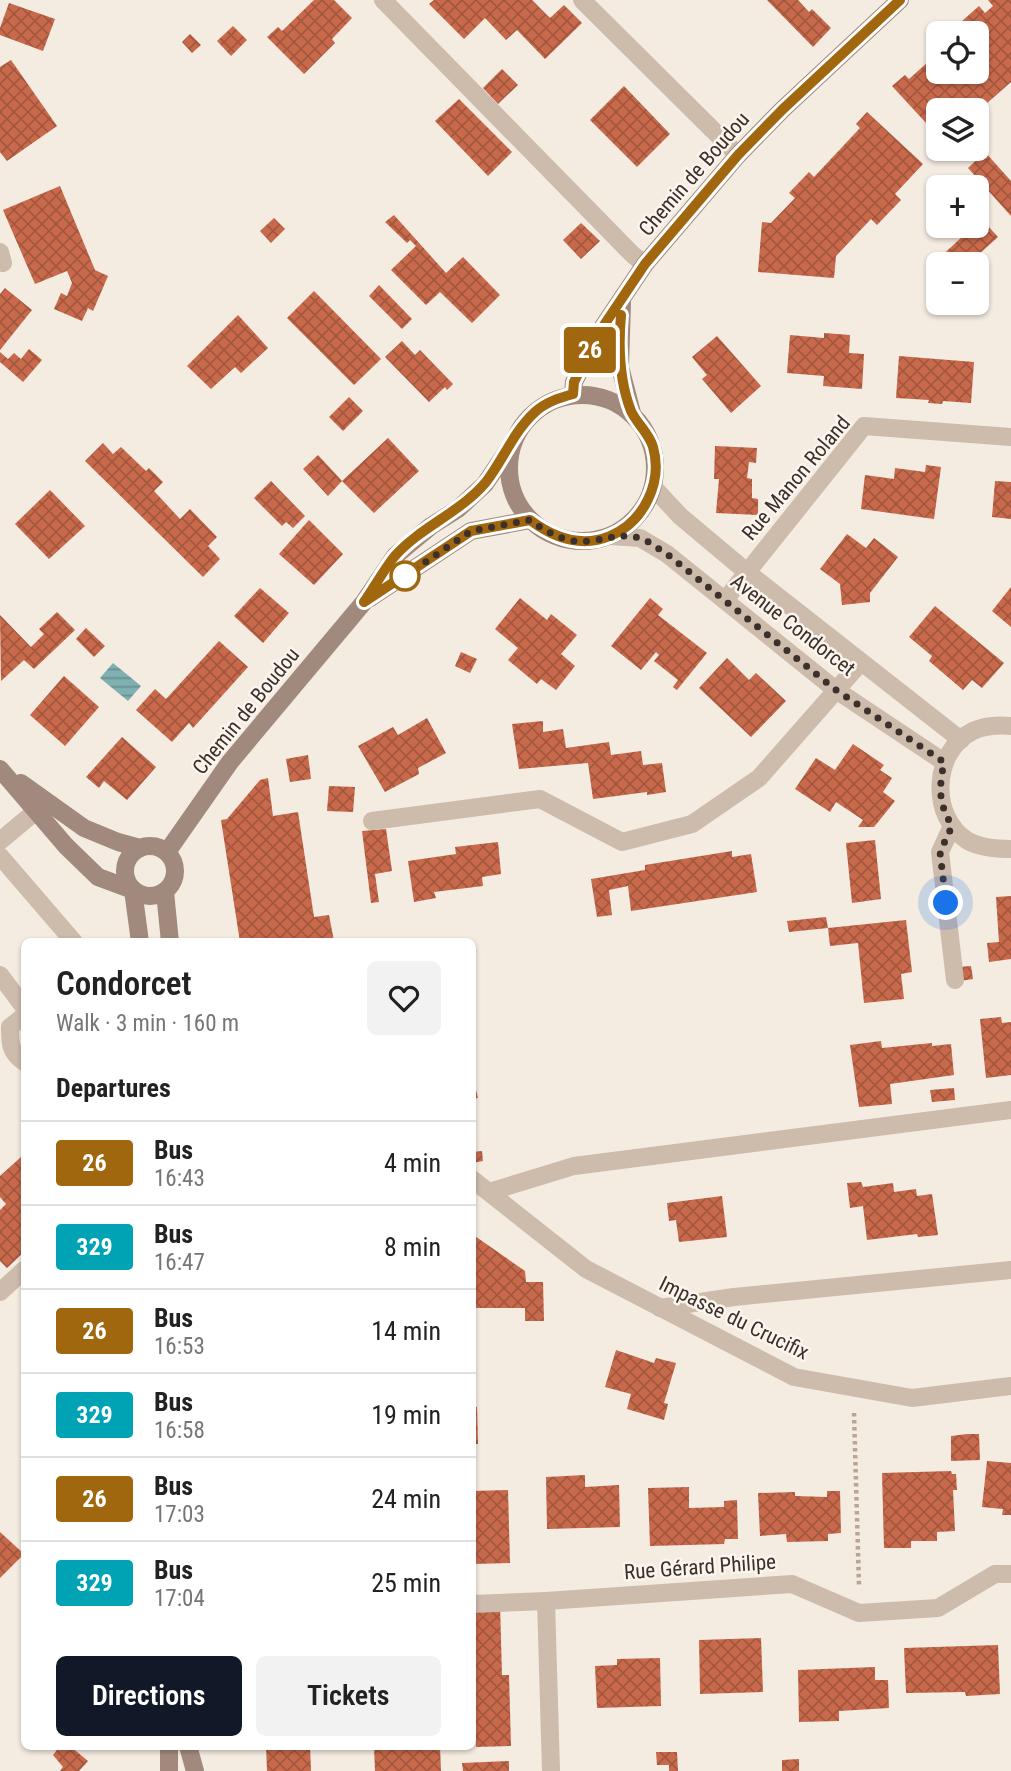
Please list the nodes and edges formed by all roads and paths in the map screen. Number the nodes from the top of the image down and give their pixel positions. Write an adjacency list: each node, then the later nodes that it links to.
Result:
1 (383, 0): 5 (street)
2 (582, 0): 4 (street)
3 (900, 0): 4 (street, Chemin de Boudou)
4 (738, 155): 5 (street, Chemin de Boudou)
5 (645, 264): 6 (street, Chemin de Boudou)
6 (623, 300): 7 (street, Chemin de Boudou); 8 (street, Chemin de Boudou)
7 (573, 394): 8 (street); 10 (street)
8 (632, 413): 11 (street)
9 (1011, 437): 14 (street, Rue Manon Roland)
10 (512, 444): 12 (street); 16 (street, Chemin de Boudou)
11 (653, 487): 13 (street); 14 (street, Avenue Condorcet)
12 (530, 520): 13 (street); 16 (street, Chemin de Boudou)
13 (611, 536): 15 (street, Avenue Condorcet)
14 (748, 573): 15 (street); 17 (street, Avenue Condorcet)
15 (725, 600): 18 (street, Avenue Condorcet)
16 (364, 602): 29 (street, Chemin de Boudou)
17 (861, 662): 18 (street); 20 (street, Avenue Condorcet)
18 (836, 690): 21 (street, Avenue Condorcet); 24 (street)
19 (1011, 726): 20 (street)
20 (961, 740): 21 (street)
21 (944, 762): 25 (street)
22 (0, 768): 23 (street); 27 (street)
23 (36, 811): 26 (street); 31 (street)
24 (372, 821)
25 (952, 826): 28 (street); 37 (street)
26 (0, 841)
27 (140, 848): 29 (street); 31 (street)
28 (1011, 849)
29 (167, 852): 32 (street)
30 (0, 856): 33 (street)
31 (133, 890): 32 (street); 34 (street)
32 (165, 892): 35 (street)
33 (71, 938)
34 (139, 938)
35 (170, 938)
36 (0, 975): 38 (street)
37 (955, 980)
38 (21, 1003)
39 (21, 1018): 40 (street)
40 (21, 1060)
41 (1011, 1110): 43 (street)
42 (476, 1182): 43 (street, Impasse du Crucifix)
43 (489, 1192): 47 (street, Impasse du Crucifix)
44 (1011, 1270): 47 (street)
45 (21, 1273): 46 (street)
46 (0, 1292)
47 (660, 1308): 49 (street, Impasse du Crucifix)
48 (1011, 1386): 49 (street, Impasse du Crucifix)
49 (853, 1388): 53 (path)
50 (1011, 1574): 53 (street, Rue Gérard Philipe)
51 (546, 1601): 52 (street, Rue Gérard Philipe); 53 (street, Rue Gérard Philipe); 58 (street)
52 (476, 1604)
53 (859, 1614)
54 (169, 1750): 56 (street)
55 (189, 1750): 57 (street)
56 (169, 1771)
57 (195, 1771)
58 (551, 1771)

